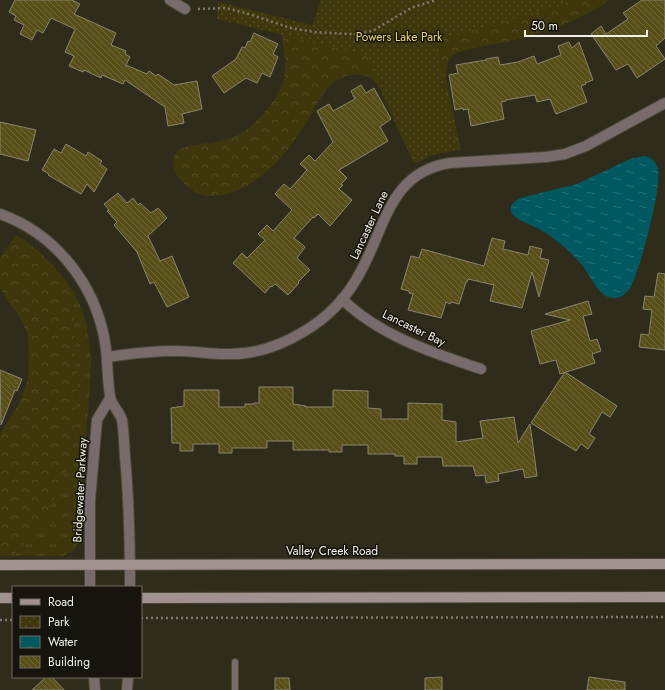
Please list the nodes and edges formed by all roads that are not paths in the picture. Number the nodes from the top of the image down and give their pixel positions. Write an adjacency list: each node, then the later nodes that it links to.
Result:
1 (170, 0): 2 (street)
2 (185, 9)
3 (665, 103): 5 (street, Lancaster Lane)
4 (0, 214): 6 (street)
5 (342, 299): 6 (street, Lancaster Lane); 7 (street, Lancaster Bay)
6 (107, 357): 8 (street)
7 (481, 369)
8 (110, 398): 11 (street, Bridgewater Parkway); 12 (street)
9 (665, 564): 12 (main road, Valley Creek Road)
10 (0, 565): 11 (main road, Valley Creek Road)
11 (90, 565): 12 (main road, Valley Creek Road); 13 (street, Bridgewater Parkway)
12 (130, 565): 14 (street)
13 (90, 586)
14 (130, 586)
15 (665, 597): 18 (main road)
16 (0, 598): 17 (main road)
17 (12, 598)
18 (142, 598)
19 (235, 662): 24 (lane)
20 (94, 678): 22 (street)
21 (128, 678): 23 (street)
22 (95, 690)
23 (127, 690)
24 (235, 690)

